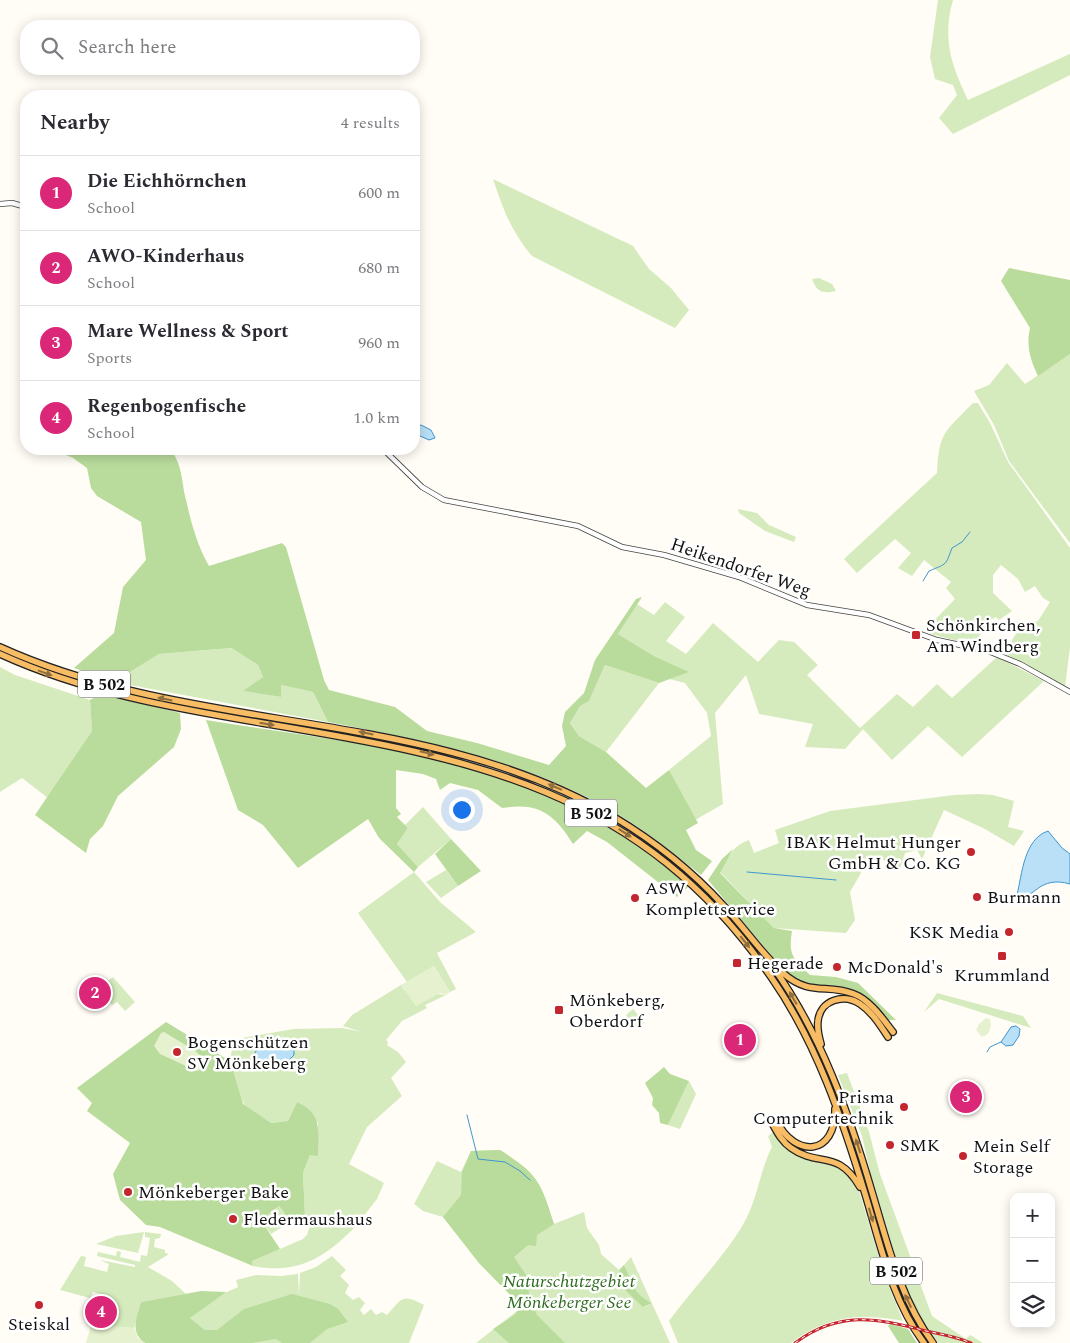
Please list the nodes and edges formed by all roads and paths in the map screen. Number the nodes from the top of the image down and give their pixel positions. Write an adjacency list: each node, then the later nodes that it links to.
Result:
1 (0, 204): 2 (street)
2 (20, 205)
3 (389, 455): 6 (street, Heikendorfer Weg)
4 (0, 646): 7 (highway, B 502, one-way to 4)
5 (0, 654): 7 (highway, B 502, one-way to 7)
6 (1070, 692)
7 (216, 712): 8 (highway, B 502, one-way to 7); 12 (highway, B 502, one-way to 12)
8 (757, 944): 9 (highway); 11 (highway, B 502, one-way to 8)
9 (893, 1032)
10 (888, 1037): 11 (highway)
11 (823, 1054): 15 (highway, B 502, one-way to 11)
12 (834, 1102): 13 (highway, B 502); 13 (highway)
13 (866, 1197): 14 (highway, B 502, one-way to 14)
14 (924, 1343)
15 (933, 1343)

